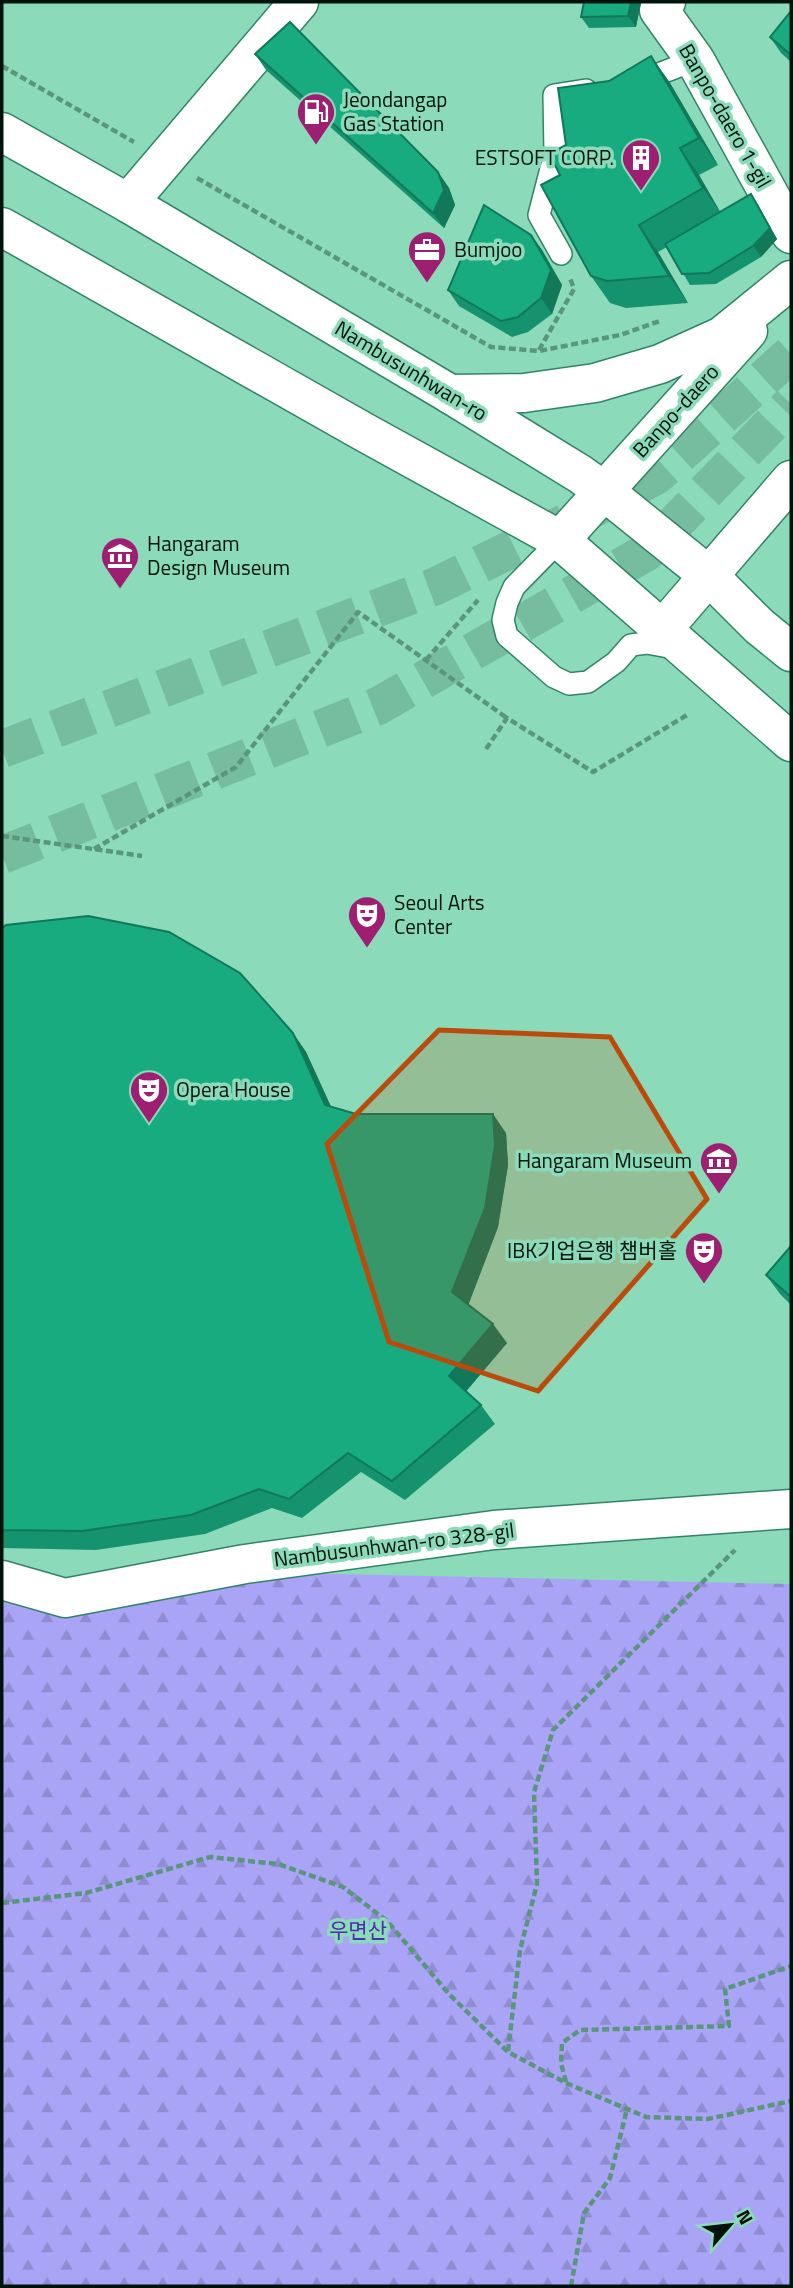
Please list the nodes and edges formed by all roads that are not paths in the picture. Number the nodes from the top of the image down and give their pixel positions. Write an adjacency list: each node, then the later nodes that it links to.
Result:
1 (299, 2): 5 (main road)
2 (666, 2): 3 (main road, Banpo-daero 1-gil)
3 (695, 60): 7 (main road, Banpo-daero 1-gil); 8 (lane)
4 (2, 132): 5 (main road, Nambusunhwan-ro)
5 (128, 203): 12 (main road, Nambusunhwan-ro)
6 (2, 226): 15 (main road)
7 (791, 234)
8 (561, 254)
9 (791, 281): 12 (main road); 14 (main road, Banpo-daero)
10 (791, 306): 11 (main road)
11 (791, 317)
12 (450, 394): 14 (main road, Nambusunhwan-ro)
13 (791, 480): 16 (main road)
14 (604, 491): 15 (main road, Banpo-daero); 16 (main road, Nambusunhwan-ro)
15 (560, 540): 17 (main road); 17 (lane)
16 (708, 575): 17 (main road); 18 (main road, Nambusunhwan-ro)
17 (674, 640): 19 (main road)
18 (791, 652)
19 (791, 742)
20 (780, 1510): 21 (main road, Nambusunhwan-ro 328-gil)
21 (2, 1580)

